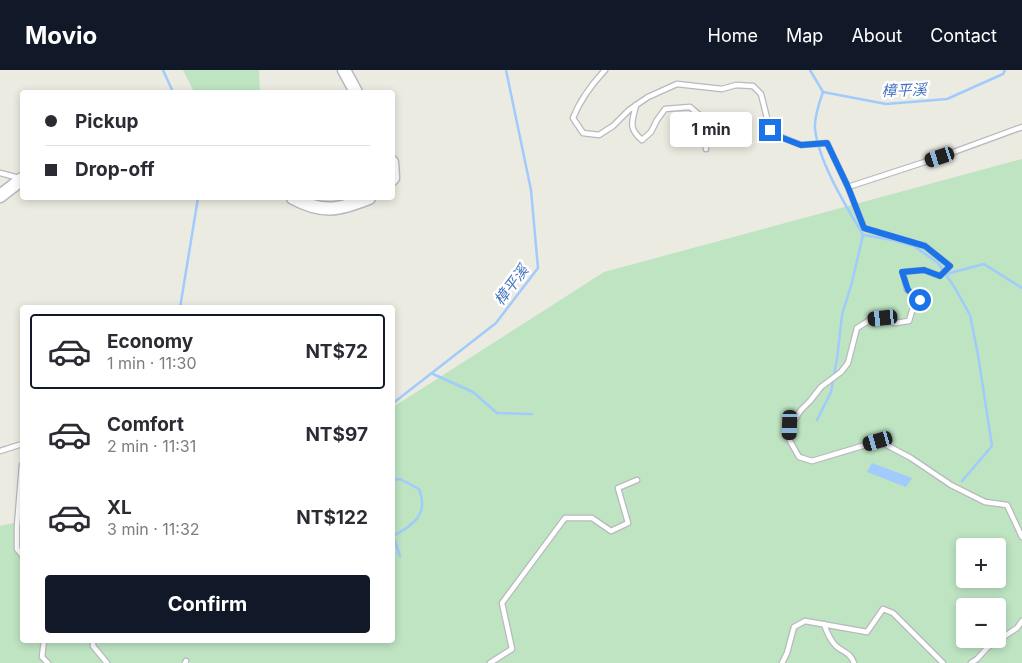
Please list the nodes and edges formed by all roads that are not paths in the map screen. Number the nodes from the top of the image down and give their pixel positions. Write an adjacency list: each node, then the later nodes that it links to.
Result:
1 (344, 70): 3 (street)
2 (605, 70): 4 (lane)
3 (355, 90)
4 (637, 105): 6 (lane); 10 (lane)
5 (1022, 127): 10 (lane)
6 (706, 149)
7 (0, 173): 8 (lane)
8 (20, 178)
9 (20, 181): 11 (street)
10 (848, 187): 18 (lane)
11 (0, 196)
12 (297, 200): 13 (street)
13 (364, 200)
14 (20, 445): 15 (lane)
15 (0, 451)
16 (637, 480): 26 (lane)
17 (20, 489): 19 (lane)
18 (1022, 537)
19 (20, 553)
20 (1022, 621): 30 (lane)
21 (824, 624): 27 (lane); 28 (lane); 29 (lane)
22 (44, 643): 24 (lane)
23 (93, 643): 25 (lane)
24 (48, 663)
25 (107, 663)
26 (490, 663)
27 (782, 663)
28 (854, 663)
29 (943, 663)
30 (971, 663)

